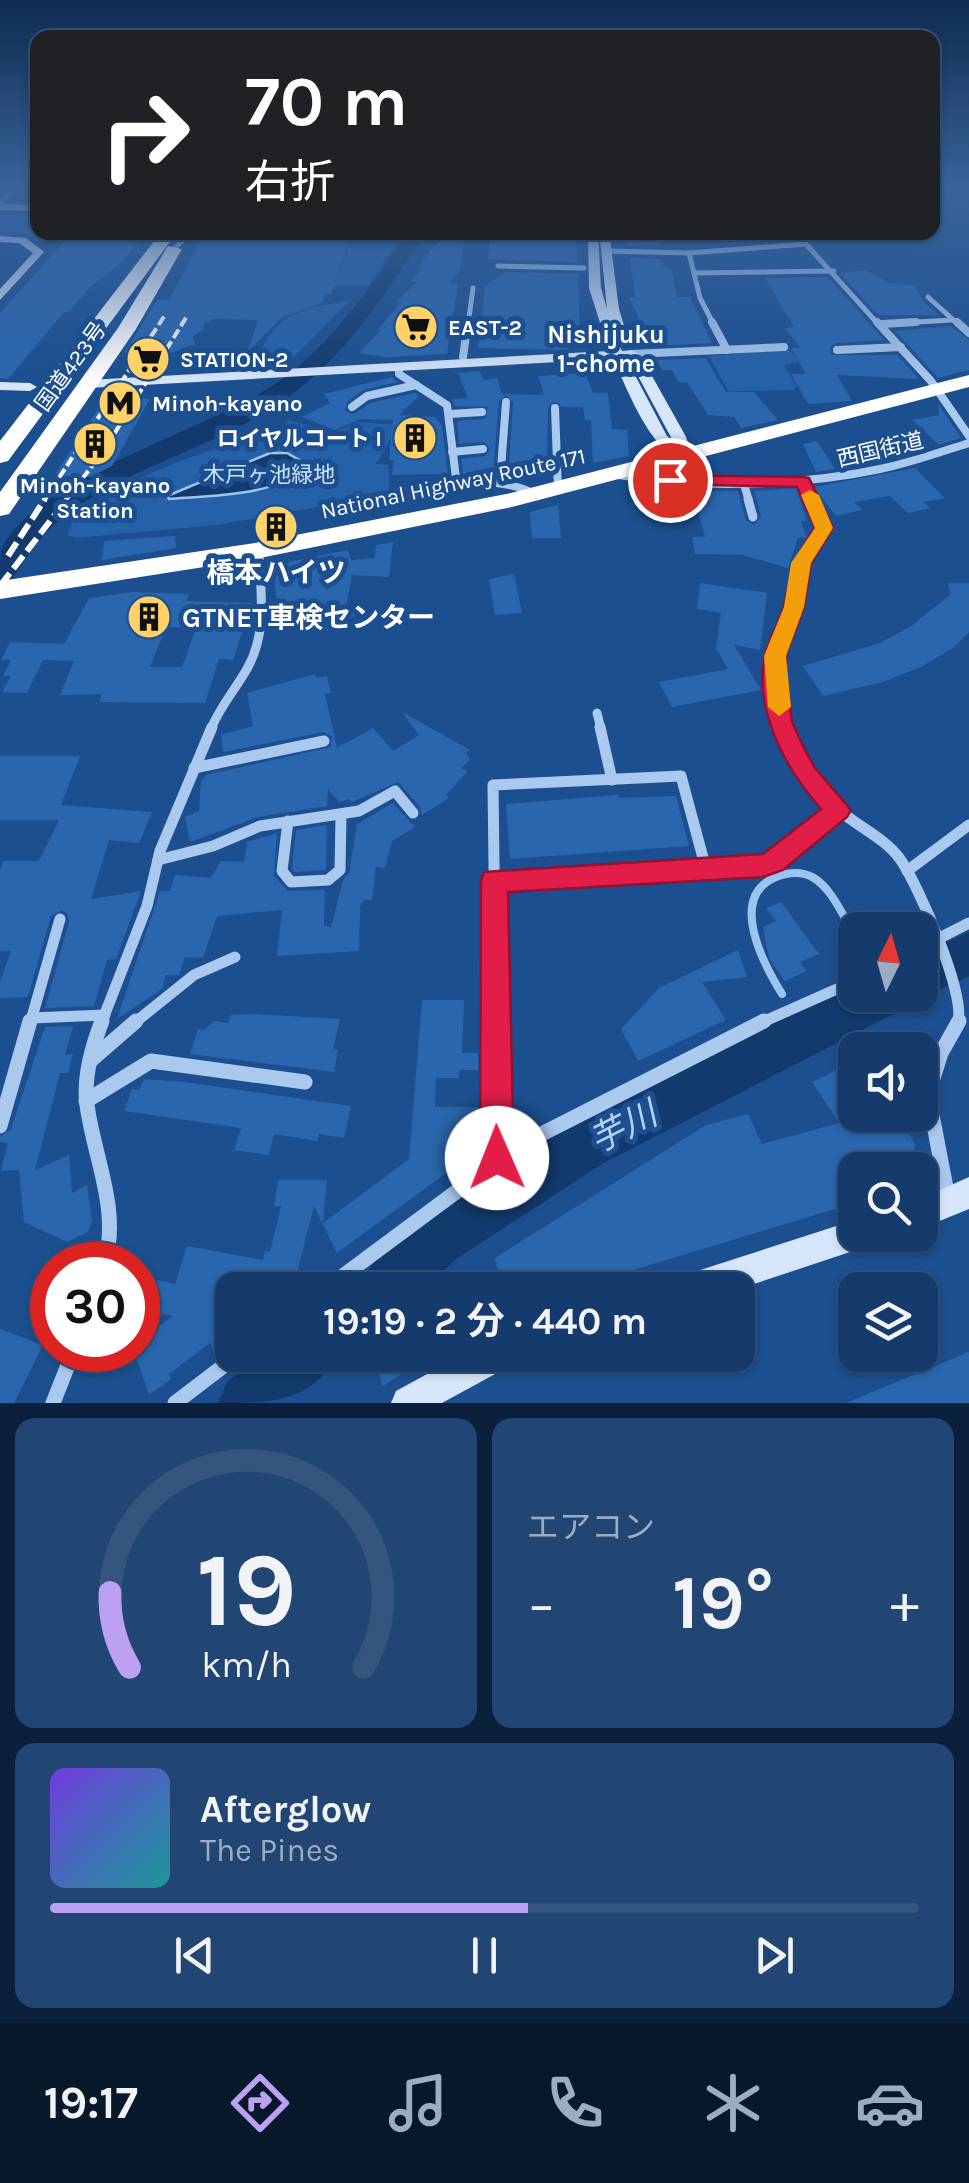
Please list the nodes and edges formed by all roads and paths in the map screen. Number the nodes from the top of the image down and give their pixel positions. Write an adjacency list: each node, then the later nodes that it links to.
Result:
1 (38, 252): 16 (street)
2 (159, 252): 11 (highway)
3 (168, 252): 48 (highway)
4 (171, 252): 31 (highway, 国道423号)
5 (594, 252): 27 (street)
6 (606, 252): 27 (street)
7 (667, 252): 10 (street)
8 (696, 252): 10 (street)
9 (815, 252): 14 (street)
10 (689, 253): 15 (street)
11 (145, 263): 34 (highway, 国道423号); 45 (highway)
12 (498, 266): 13 (street)
13 (584, 268)
14 (834, 271): 15 (street); 21 (street)
15 (694, 273): 25 (street)
16 (5, 284): 18 (street)
17 (473, 288): 28 (street)
18 (0, 296)
19 (928, 297): 20 (street)
20 (952, 320): 21 (street); 22 (street)
21 (882, 324): 23 (street)
22 (969, 333)
23 (901, 347): 26 (street); 35 (street)
24 (784, 348): 25 (street)
25 (727, 350): 27 (street)
26 (837, 350)
27 (625, 354): 29 (street); 46 (street)
28 (463, 357)
29 (399, 367): 31 (street); 32 (street)
30 (969, 381): 35 (highway, National Highway Route 171)
31 (88, 384): 56 (highway, 国道423号)
32 (416, 385): 37 (street); 40 (street)
33 (0, 386): 34 (street)
34 (30, 387): 41 (highway, 国道423号)
35 (938, 390): 42 (street); 46 (highway, National Highway Route 171)
36 (506, 402): 51 (street)
37 (337, 404)
38 (556, 408): 54 (street)
39 (482, 412): 40 (street)
40 (448, 414): 44 (street)
41 (0, 427)
42 (968, 442): 52 (street, 西国街道)
43 (483, 449): 44 (street)
44 (452, 452): 53 (street)
45 (0, 456)
46 (686, 458): 47 (highway, National Highway Route 171)
47 (619, 476): 49 (street, 西国街道); 54 (highway, National Highway Route 171)
48 (0, 478)
49 (670, 480): 50 (street, 西国街道); 57 (street)
50 (742, 481): 52 (street, 西国街道); 58 (street)
51 (500, 482): 53 (street); 54 (street)
52 (803, 482): 65 (street)
53 (458, 486): 55 (street)
54 (548, 492): 59 (highway, National Highway Route 171)
55 (388, 497)
56 (0, 509)
57 (678, 515)
58 (753, 517)
59 (255, 551): 60 (highway, National Highway Route 171); 63 (street)
60 (0, 590)
61 (598, 713): 64 (street)
62 (324, 741): 63 (street)
63 (194, 768): 70 (street)
64 (612, 780): 71 (street); 73 (street)
65 (838, 810): 71 (street); 72 (street)
66 (412, 813): 67 (street)
67 (341, 817): 68 (street); 68 (street)
68 (288, 821): 70 (street)
69 (969, 824): 72 (street)
70 (158, 860): 81 (street)
71 (706, 869): 73 (street)
72 (907, 871): 76 (street)
73 (494, 880): 87 (street)
74 (60, 919): 82 (street)
75 (969, 923): 76 (street)
76 (942, 944): 77 (street); 79 (street)
77 (938, 945)
78 (235, 957): 83 (street)
79 (960, 977): 88 (street)
80 (838, 988): 87 (street)
81 (104, 1015): 82 (street); 83 (street)
82 (30, 1018): 86 (street)
83 (90, 1061): 85 (street)
84 (306, 1082): 85 (street)
85 (86, 1102): 90 (street)
86 (0, 1126)
87 (497, 1158): 91 (street)
88 (946, 1203)
89 (838, 1241): 92 (street)
90 (109, 1242)
91 (348, 1272)
92 (743, 1272)
93 (65, 1372): 96 (street)
94 (215, 1372): 97 (street)
95 (465, 1372): 98 (street)
96 (53, 1403)
97 (174, 1403)
98 (408, 1403)

